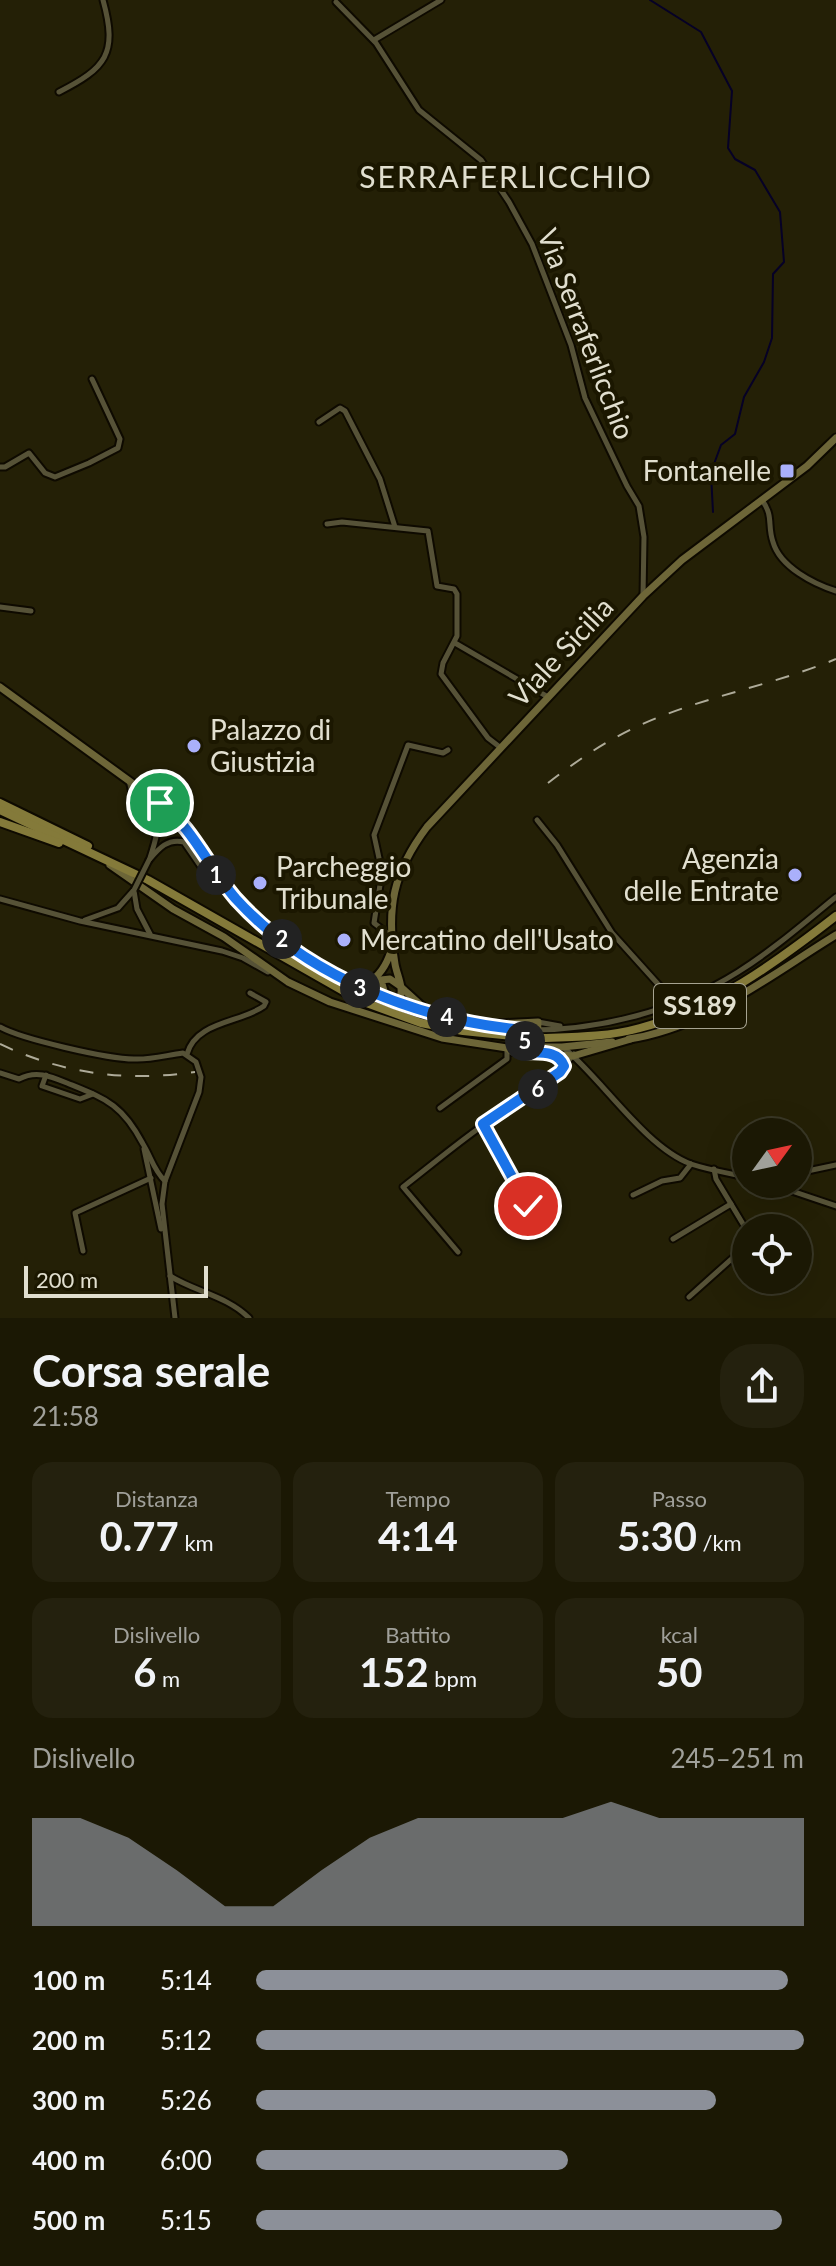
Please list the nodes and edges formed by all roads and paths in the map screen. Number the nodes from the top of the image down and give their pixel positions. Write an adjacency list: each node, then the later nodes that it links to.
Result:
1 (103, 0): 5 (street)
2 (441, 0): 4 (street)
3 (336, 2): 4 (street, Via Serraferlicchio)
4 (374, 40): 14 (street, Via Serraferlicchio)
5 (59, 92)
6 (92, 379): 9 (street)
7 (319, 422): 12 (street)
8 (836, 438): 10 (street, Viale Sicilia)
9 (0, 467)
10 (762, 500): 13 (street); 14 (street, Viale Sicilia)
11 (327, 524): 12 (street)
12 (395, 527): 17 (street)
13 (836, 591)
14 (643, 596): 19 (street, Viale Sicilia)
15 (0, 607): 16 (street)
16 (31, 611)
17 (455, 643): 19 (street); 20 (street)
18 (0, 687): 22 (street)
19 (549, 697): 20 (street, Viale Sicilia)
20 (501, 748): 38 (street, Viale Sicilia)
21 (448, 750): 38 (street)
22 (129, 779): 28 (street); 29 (street)
23 (0, 803): 34 (main road)
24 (0, 810): 27 (main road)
25 (537, 820): 47 (street)
26 (0, 822): 27 (main road)
27 (87, 852): 34 (main road); 42 (street)
28 (149, 860): 29 (street); 30 (street, bridge)
29 (226, 888): 43 (street)
30 (134, 890): 35 (street); 36 (street)
31 (836, 897): 47 (street)
32 (0, 899): 35 (street)
33 (836, 916): 50 (main road, SS189)
34 (221, 920): 39 (main road)
35 (80, 921): 36 (street)
36 (150, 935): 42 (street)
37 (836, 935): 52 (street)
38 (392, 941): 40 (street); 44 (street)
39 (272, 950): 43 (street); 51 (main road)
40 (383, 971): 41 (street); 43 (street)
41 (382, 980): 43 (street); 44 (street); 46 (street)
42 (288, 982): 55 (street)
43 (359, 985): 46 (street)
44 (400, 986): 46 (street); 48 (street)
45 (250, 993): 56 (street)
46 (394, 1003): 48 (street)
47 (672, 1004): 50 (street)
48 (434, 1014): 51 (street)
49 (0, 1027): 56 (street)
50 (538, 1034): 51 (main road, bridge); 51 (street); 54 (street)
51 (525, 1037): 55 (street); 57 (street)
52 (631, 1039): 53 (street); 58 (street)
53 (602, 1043): 54 (street); 58 (street)
54 (562, 1047): 58 (street)
55 (507, 1048): 63 (street)
56 (187, 1054): 72 (street)
57 (557, 1055): 58 (street); 59 (street)
58 (573, 1056): 59 (street); 66 (street)
59 (564, 1066): 64 (street)
60 (0, 1073): 61 (street)
61 (46, 1075): 62 (street); 62 (street)
62 (93, 1094): 65 (street)
63 (440, 1108)
64 (483, 1124): 76 (street); 82 (street)
65 (144, 1144): 71 (street); 72 (street)
66 (691, 1164): 68 (street); 73 (street)
67 (836, 1165): 69 (street)
68 (714, 1169): 70 (street); 75 (street)
69 (812, 1170)
70 (732, 1174)
71 (151, 1178): 79 (street); 81 (street)
72 (165, 1181): 79 (street)
73 (633, 1195)
74 (812, 1198): 77 (street)
75 (731, 1204): 78 (street); 80 (street)
76 (528, 1206)
77 (836, 1206)
78 (737, 1214)
79 (163, 1235): 84 (street)
80 (673, 1239)
81 (83, 1251)
82 (458, 1252)
83 (732, 1259): 85 (street)
84 (169, 1276): 86 (street); 87 (street)
85 (689, 1297)
86 (175, 1318)
87 (249, 1318)

